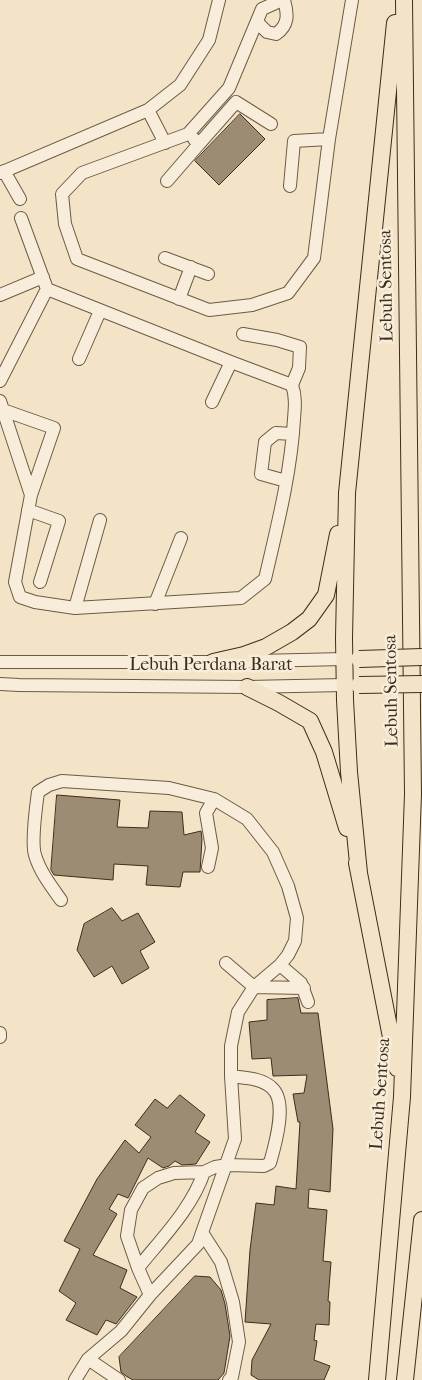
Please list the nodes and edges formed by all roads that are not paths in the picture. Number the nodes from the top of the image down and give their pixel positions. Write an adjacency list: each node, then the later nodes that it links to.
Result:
1 (219, 0): 7 (street)
2 (283, 0): 6 (street); 6 (street)
3 (352, 0): 10 (street)
4 (398, 0): 34 (main road)
5 (404, 0): 62 (main road, Lebuh Sentosa)
6 (256, 22): 9 (street)
7 (148, 110): 11 (street); 13 (street)
8 (271, 124): 12 (street)
9 (188, 134): 11 (street); 12 (street)
10 (329, 139): 15 (street); 23 (street)
11 (165, 143): 23 (street)
12 (199, 144): 14 (street)
13 (2, 172): 16 (street)
14 (167, 181)
15 (290, 186)
16 (20, 198)
17 (21, 218): 21 (street)
18 (166, 258): 19 (street)
19 (191, 267): 20 (street); 23 (street)
20 (208, 274)
21 (45, 283): 22 (street); 24 (street); 28 (street)
22 (0, 295)
23 (179, 299)
24 (100, 311): 26 (street); 27 (street)
25 (243, 334): 29 (street)
26 (78, 359)
27 (231, 362): 29 (street); 30 (street)
28 (0, 381)
29 (292, 384): 32 (street)
30 (212, 402)
31 (2, 406): 35 (street); 35 (street)
32 (293, 434): 33 (street); 33 (street)
33 (286, 481): 40 (street)
34 (346, 493): 43 (main road); 45 (main road)
35 (31, 495): 36 (street)
36 (28, 510): 39 (street); 41 (street)
37 (100, 520): 41 (street)
38 (181, 538): 40 (street)
39 (40, 582)
40 (155, 604): 41 (street)
41 (75, 608)
42 (422, 657): 43 (main road, Lebuh Perdana Barat, bridge)
43 (352, 659): 45 (street, Lebuh Perdana Barat); 48 (main road)
44 (0, 662): 45 (street, Lebuh Perdana Barat)
45 (214, 662)
46 (0, 684): 49 (street, Lebuh Perdana Barat)
47 (422, 684): 48 (main road, Lebuh Perdana Barat, bridge)
48 (352, 685): 49 (street, Lebuh Perdana Barat); 52 (main road)
49 (247, 687): 52 (main road)
50 (214, 799): 51 (street); 53 (street); 55 (street)
51 (208, 867)
52 (359, 873): 62 (main road)
53 (61, 900)
54 (226, 964): 56 (street)
55 (280, 965): 56 (street); 57 (street)
56 (254, 987): 57 (street); 61 (street)
57 (304, 988): 58 (street)
58 (308, 1002)
59 (0, 1032): 60 (street)
60 (0, 1037)
61 (231, 1076): 63 (street); 63 (street)
62 (402, 1097): 73 (main road, Lebuh Sentosa)
63 (228, 1165): 64 (street); 66 (street)
64 (204, 1172): 67 (street); 67 (street)
65 (422, 1220): 74 (main road)
66 (203, 1234): 68 (street); 70 (street)
67 (138, 1268): 68 (street)
68 (150, 1295): 69 (street)
69 (88, 1359): 71 (street); 72 (street)
70 (231, 1379)
71 (75, 1380)
72 (120, 1380)
73 (377, 1380)
74 (405, 1380)

